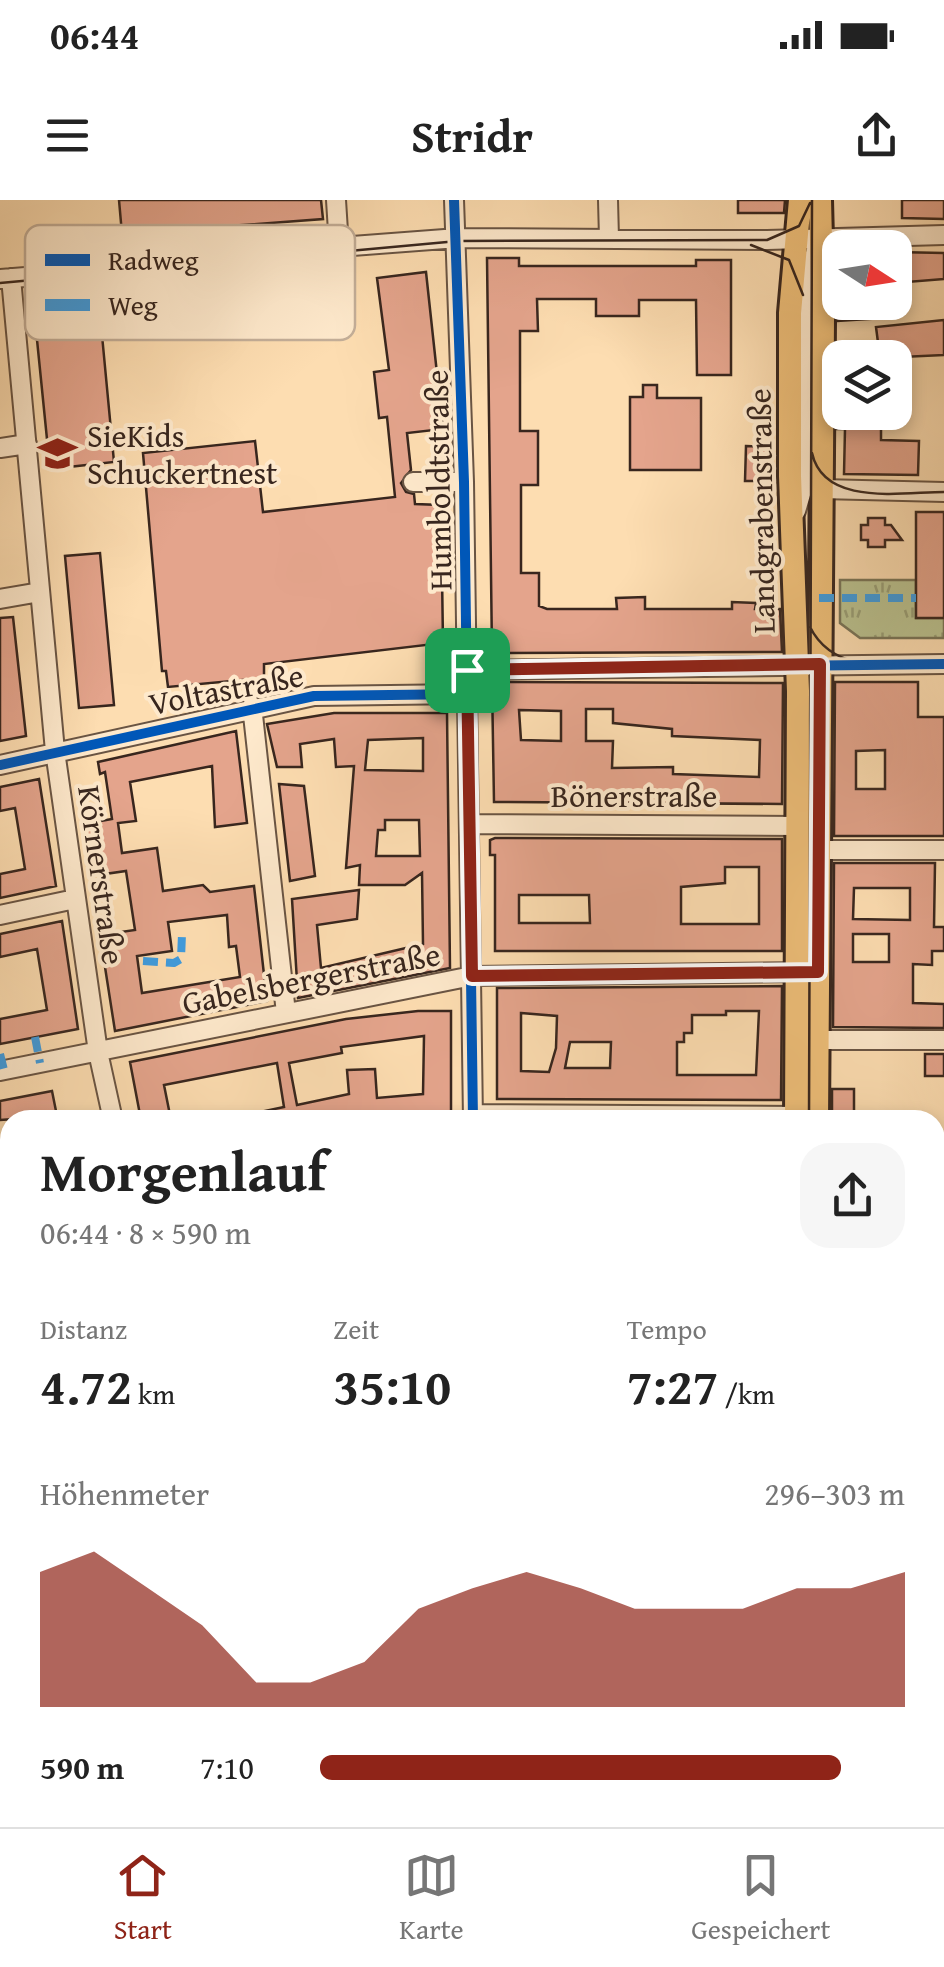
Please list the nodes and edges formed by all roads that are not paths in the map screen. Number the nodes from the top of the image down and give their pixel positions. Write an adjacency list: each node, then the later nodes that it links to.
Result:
1 (336, 200): 6 (street)
2 (454, 200): 9 (street, Humboldtstraße)
3 (608, 200): 10 (street)
4 (800, 200): 8 (main road, Landgrabenstraße)
5 (820, 200): 8 (main road, Landgrabenstraße)
6 (338, 225)
7 (944, 235): 8 (street)
8 (809, 237): 10 (street); 13 (street); 16 (main road, Landgrabenstraße); 20 (main road, Landgrabenstraße)
9 (458, 238): 10 (street); 11 (street); 18 (street, Humboldtstraße)
10 (609, 238)
11 (355, 247)
12 (6, 279): 14 (street, Körnerstraße)
13 (807, 436): 16 (street); 20 (street)
14 (26, 444): 15 (street); 21 (street, Körnerstraße)
15 (0, 448)
16 (822, 479): 19 (street); 24 (main road, Landgrabenstraße)
17 (413, 482): 18 (street)
18 (464, 482): 25 (street, Humboldtstraße)
19 (944, 492)
20 (793, 525): 24 (main road, Landgrabenstraße)
21 (40, 592): 22 (street); 28 (street, Körnerstraße)
22 (0, 599)
23 (944, 664): 24 (street)
24 (809, 665): 25 (street); 31 (main road, Landgrabenstraße); 32 (main road, Landgrabenstraße)
25 (467, 670): 26 (street, Humboldtstraße)
26 (466, 694): 27 (street, Voltastraße); 30 (street, Humboldtstraße)
27 (252, 706): 28 (street, Voltastraße); 38 (street)
28 (55, 751): 29 (street, Voltastraße); 34 (street, Körnerstraße)
29 (0, 765)
30 (470, 824): 31 (street, Bönerstraße); 37 (street, Humboldtstraße)
31 (797, 826): 36 (main road, Landgrabenstraße)
32 (818, 850): 33 (street); 36 (main road, Landgrabenstraße)
33 (944, 850)
34 (75, 899): 35 (street); 41 (street, Körnerstraße)
35 (0, 915)
36 (808, 972): 37 (street, Gabelsbergerstraße); 39 (main road, Landgrabenstraße); 45 (main road, Landgrabenstraße)
37 (472, 976): 38 (street, Gabelsbergerstraße); 44 (street, Humboldtstraße)
38 (286, 1013): 41 (street, Gabelsbergerstraße)
39 (816, 1040): 40 (street); 46 (main road, Landgrabenstraße)
40 (944, 1040)
41 (98, 1052): 42 (street, Gabelsbergerstraße); 43 (street, Körnerstraße)
42 (0, 1071)
43 (111, 1110)
44 (473, 1110)
45 (798, 1110)
46 (799, 1110)

